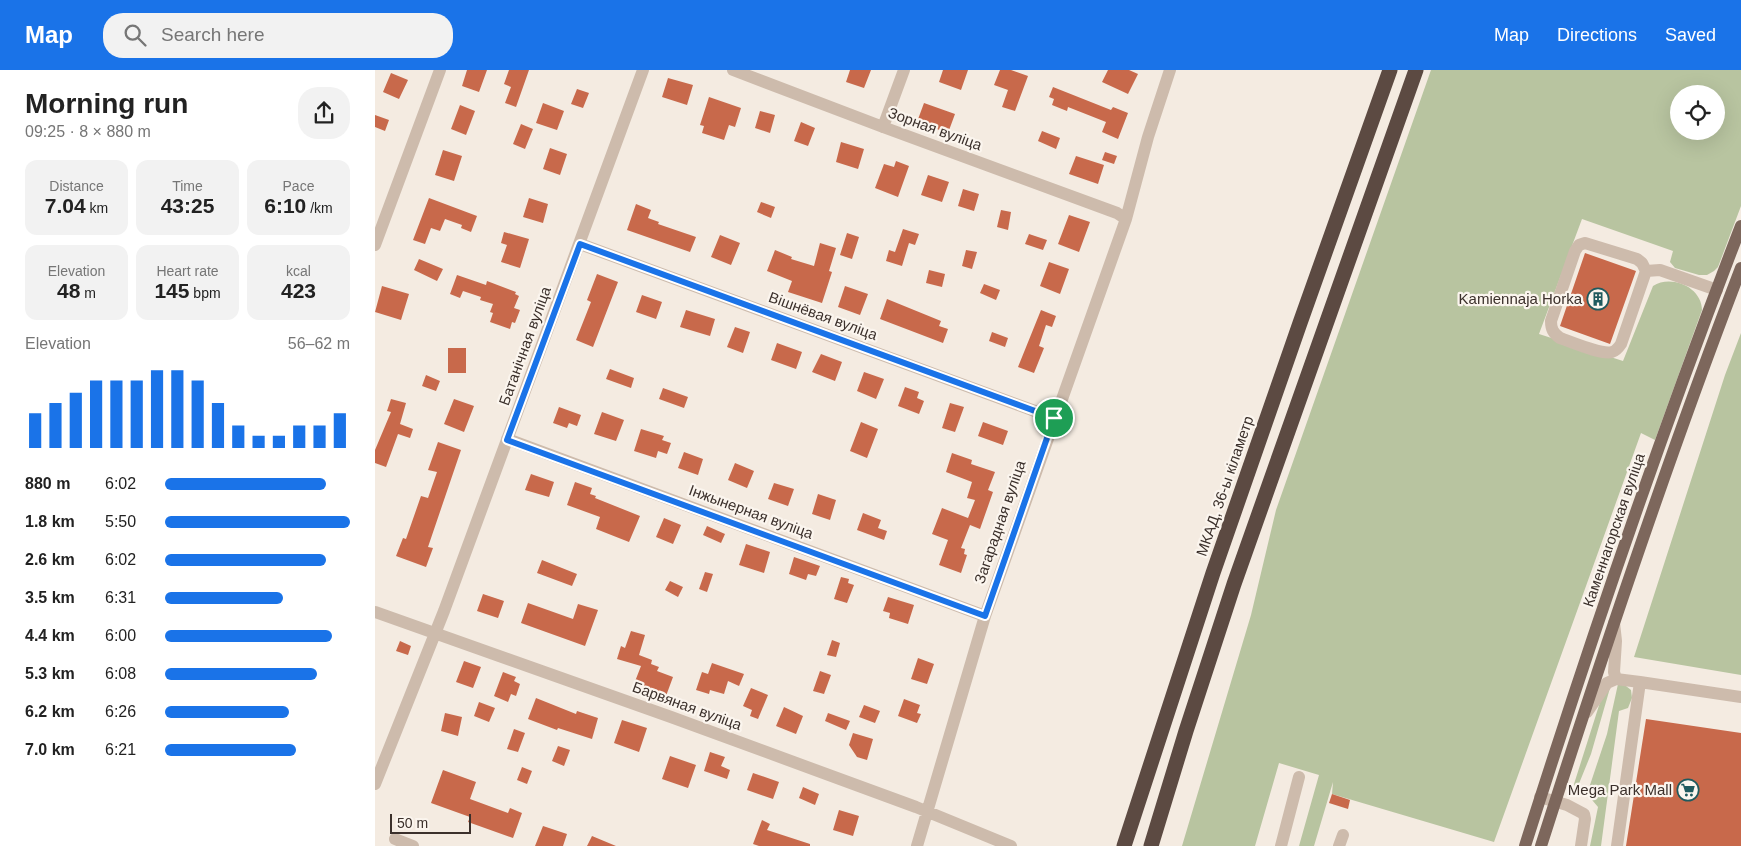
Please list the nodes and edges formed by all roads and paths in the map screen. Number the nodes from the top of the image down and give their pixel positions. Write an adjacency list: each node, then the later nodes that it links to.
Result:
1 (440, 70): 11 (street)
2 (643, 70): 12 (street, Батанічная вуліца)
3 (733, 70): 8 (street, Зорная вуліца)
4 (904, 70): 8 (street)
5 (1170, 70): 9 (street, Загарадная вуліца)
6 (1390, 70): 32 (highway, МКАД, 36-ы кіламетр)
7 (1416, 70): 36 (highway)
8 (883, 127): 9 (street, Зорная вуліца)
9 (1126, 219): 16 (street, Загарадная вуліца)
10 (1741, 226): 15 (main road, Каменнагорская вуліца)
11 (375, 244)
12 (580, 244): 16 (street, Вішнёвая вуліца); 17 (street, Батанічная вуліца)
13 (1741, 268): 20 (main road, Каменнагорская вуліца)
14 (1646, 271): 14 (street); 15 (street)
15 (1717, 290): 28 (main road, Каменнагорская вуліца)
16 (1054, 418): 19 (street, Загарадная вуліца)
17 (507, 440): 19 (street, Інжынерная вуліца); 21 (street, Батанічная вуліца)
18 (375, 612): 21 (street, Барвяная вуліца)
19 (985, 616): 30 (street, Загарадная вуліца)
20 (1614, 623): 22 (street); 25 (main road, Каменнагорская вуліца)
21 (436, 632): 27 (street, Батанічная вуліца); 30 (street, Барвяная вуліца)
22 (1617, 678): 23 (street); 25 (street)
23 (1641, 682): 24 (street); 41 (street)
24 (1741, 697)
25 (1581, 722): 29 (main road, Каменнагорская вуліца)
26 (1299, 777): 37 (street)
27 (375, 784)
28 (1540, 797): 29 (street); 38 (main road, Каменнагорская вуліца)
29 (1555, 802): 39 (main road, Каменнагорская вуліца); 40 (street)
30 (927, 811): 34 (street, Загарадная вуліца); 35 (street, Барвяная вуліца)
31 (395, 839): 33 (street)
32 (1124, 843)
33 (413, 846)
34 (917, 846)
35 (1011, 846)
36 (1151, 846)
37 (1281, 846)
38 (1525, 846)
39 (1541, 846)
40 (1581, 846)
41 (1617, 846)

